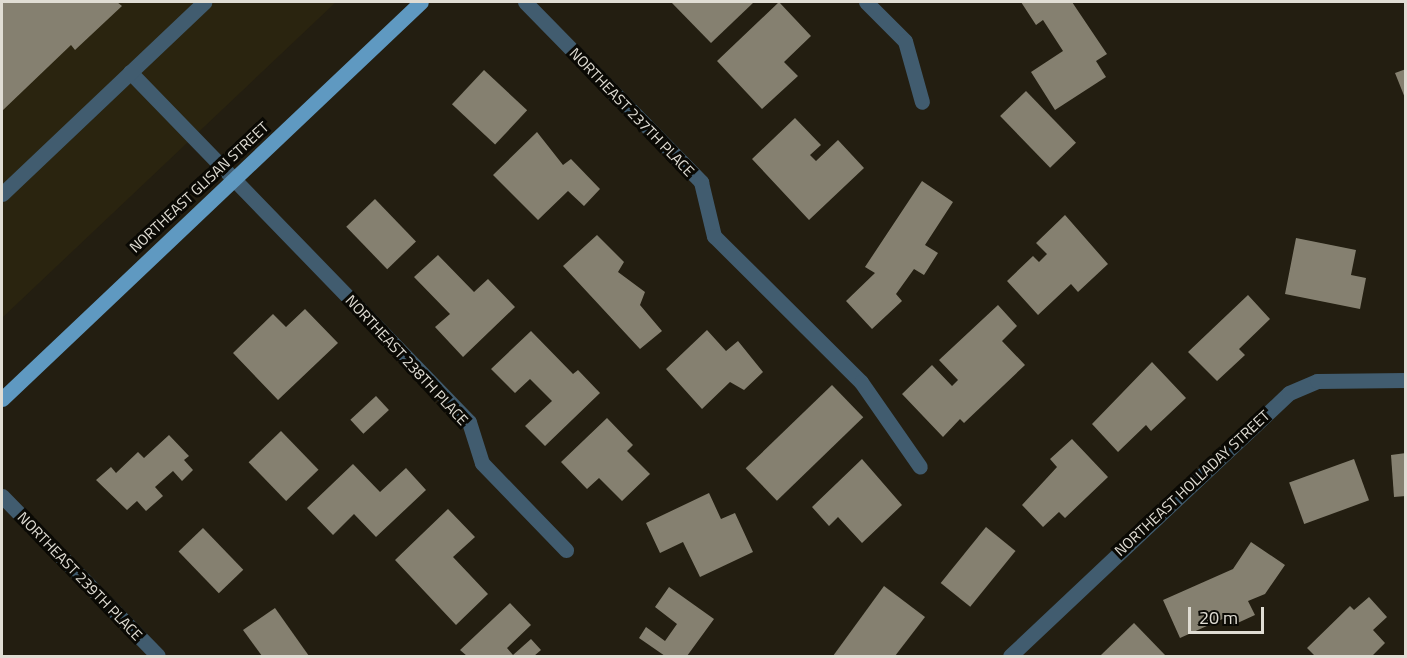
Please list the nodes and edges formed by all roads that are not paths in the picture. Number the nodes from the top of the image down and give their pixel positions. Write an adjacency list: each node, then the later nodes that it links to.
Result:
1 (204, 2): 5 (street)
2 (421, 2): 7 (main road, NORTHEAST GLISAN STREET)
3 (525, 2): 11 (street, NORTHEAST 237TH PLACE)
4 (866, 2): 6 (street)
5 (130, 72): 7 (street, NORTHEAST 238TH PLACE); 8 (street)
6 (922, 102)
7 (233, 180): 10 (main road, NORTHEAST GLISAN STREET); 13 (street, NORTHEAST 238TH PLACE)
8 (2, 194)
9 (1406, 380): 15 (street, NORTHEAST HOLLADAY STREET)
10 (2, 399)
11 (920, 467)
12 (2, 496): 14 (street, NORTHEAST 239TH PLACE)
13 (566, 550)
14 (158, 657)
15 (1010, 657)

